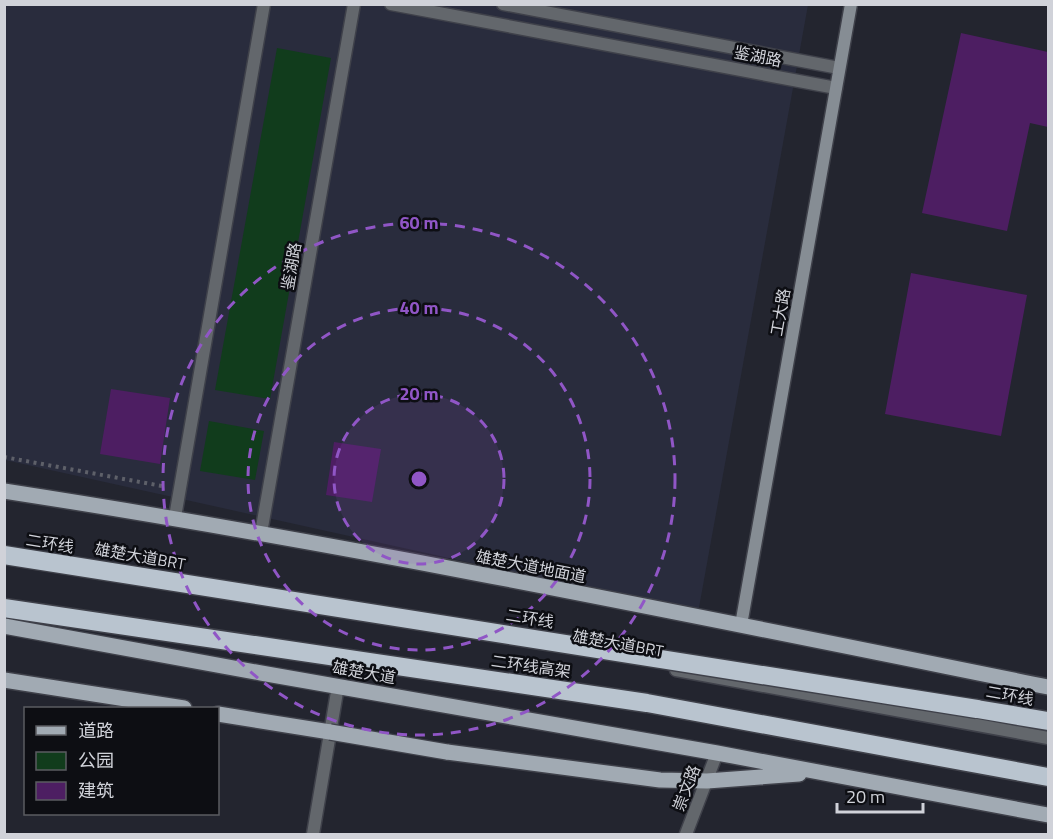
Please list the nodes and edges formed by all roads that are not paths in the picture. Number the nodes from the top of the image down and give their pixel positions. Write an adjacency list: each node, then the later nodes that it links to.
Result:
1 (264, 4): 9 (street)
2 (354, 4): 10 (street, 鉴湖路)
3 (391, 4): 7 (street, 鉴湖路)
4 (851, 4): 6 (street, 工大路)
5 (505, 5): 6 (street, 鉴湖路)
6 (839, 68): 7 (street, 工大路)
7 (836, 88): 14 (street, 工大路)
8 (4, 491): 9 (main road, 雄楚大道地面道)
9 (175, 517): 10 (main road, 雄楚大道地面道)
10 (261, 533): 14 (main road, 雄楚大道地面道)
11 (4, 548): 24 (street, 雄楚大道BRT)
12 (4, 555): 21 (highway, 二环线, bridge)
13 (4, 608): 27 (highway, 二环线高架)
14 (741, 625): 18 (main road, 雄楚大道地面道)
15 (4, 626): 17 (main road, 雄楚大道)
16 (4, 680): 19 (main road)
17 (338, 686): 25 (main road, 雄楚大道); 30 (street)
18 (1048, 687)
19 (178, 707)
20 (1048, 708): 21 (highway)
21 (977, 709): 23 (highway, 二环线)
22 (219, 714): 28 (main road, bridge)
23 (1048, 722)
24 (1048, 738)
25 (717, 753): 26 (main road); 28 (street, 崇文路)
26 (820, 772): 28 (main road); 29 (main road)
27 (1048, 777)
28 (707, 781): 31 (street, 崇文路)
29 (1048, 816)
30 (313, 834)
31 (686, 834)

